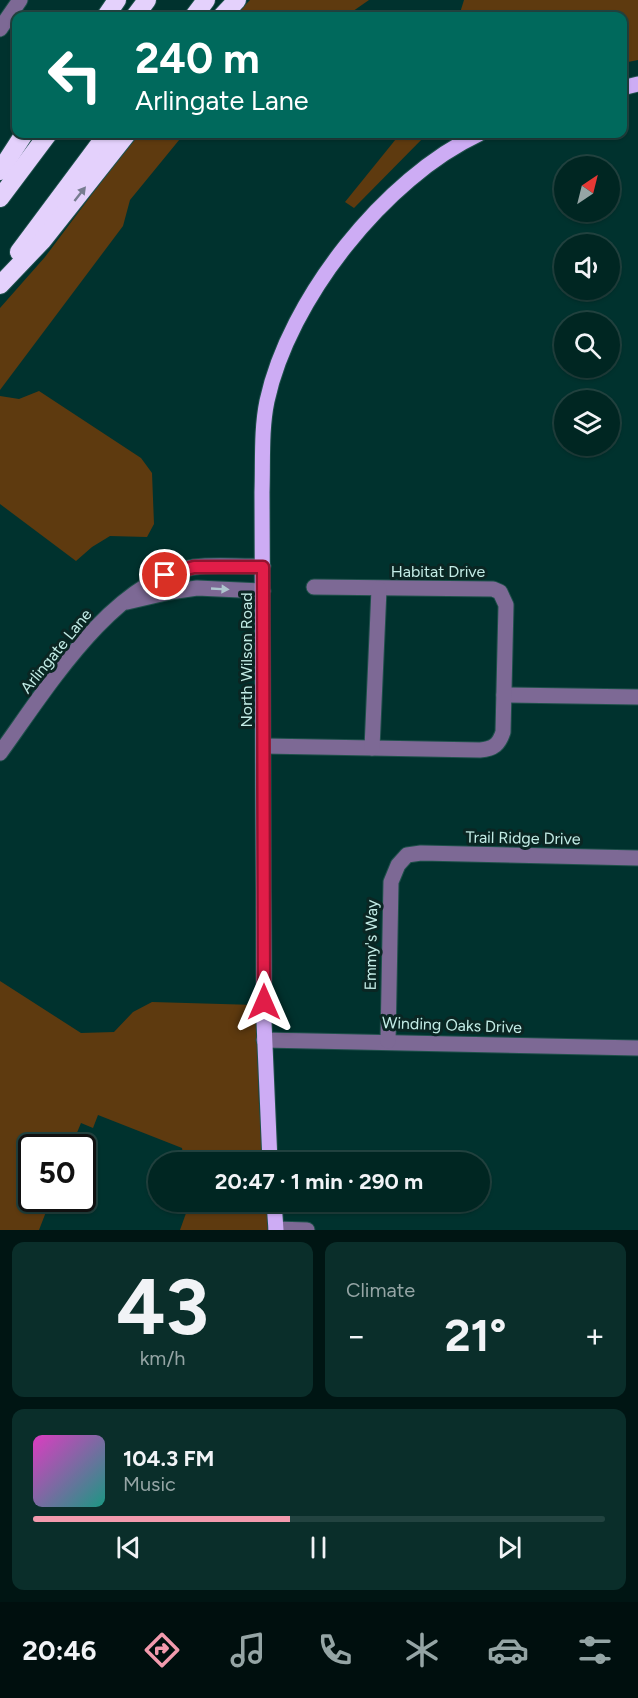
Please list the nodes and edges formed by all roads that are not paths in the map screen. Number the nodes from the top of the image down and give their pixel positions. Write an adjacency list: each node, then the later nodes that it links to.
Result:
1 (20, 0): 4 (street)
2 (237, 0): 3 (highway)
3 (226, 12)
4 (0, 29)
5 (21, 138): 10 (highway)
6 (45, 138): 11 (highway)
7 (104, 138): 12 (highway)
8 (124, 138): 13 (highway, one-way to 8)
9 (471, 138): 14 (main road, North Wilson Road)
10 (0, 171)
11 (0, 198)
12 (0, 277)
13 (0, 285)
14 (263, 567): 17 (main road, North Wilson Road); 18 (street, Arlingate Lane)
15 (314, 587): 16 (street, Habitat Drive)
16 (378, 589): 19 (street, Habitat Drive); 22 (street, Habitat Drive)
17 (263, 591): 18 (street, one-way to 17); 21 (main road, North Wilson Road)
18 (121, 604): 23 (street, Arlingate Lane)
19 (504, 695): 20 (street); 22 (street, Habitat Drive)
20 (638, 697)
21 (264, 746): 22 (street, Habitat Drive); 26 (main road, North Wilson Road)
22 (372, 748)
23 (0, 753)
24 (407, 855): 25 (street, Trail Ridge Drive); 27 (street, Emmy's Way)
25 (638, 858)
26 (264, 1040): 27 (street, Winding Oaks Drive); 29 (main road, North Wilson Road)
27 (388, 1041): 28 (street, Winding Oaks Drive)
28 (638, 1048)
29 (270, 1152)
30 (275, 1212): 31 (main road)
31 (276, 1230): 32 (street)
32 (307, 1230)

